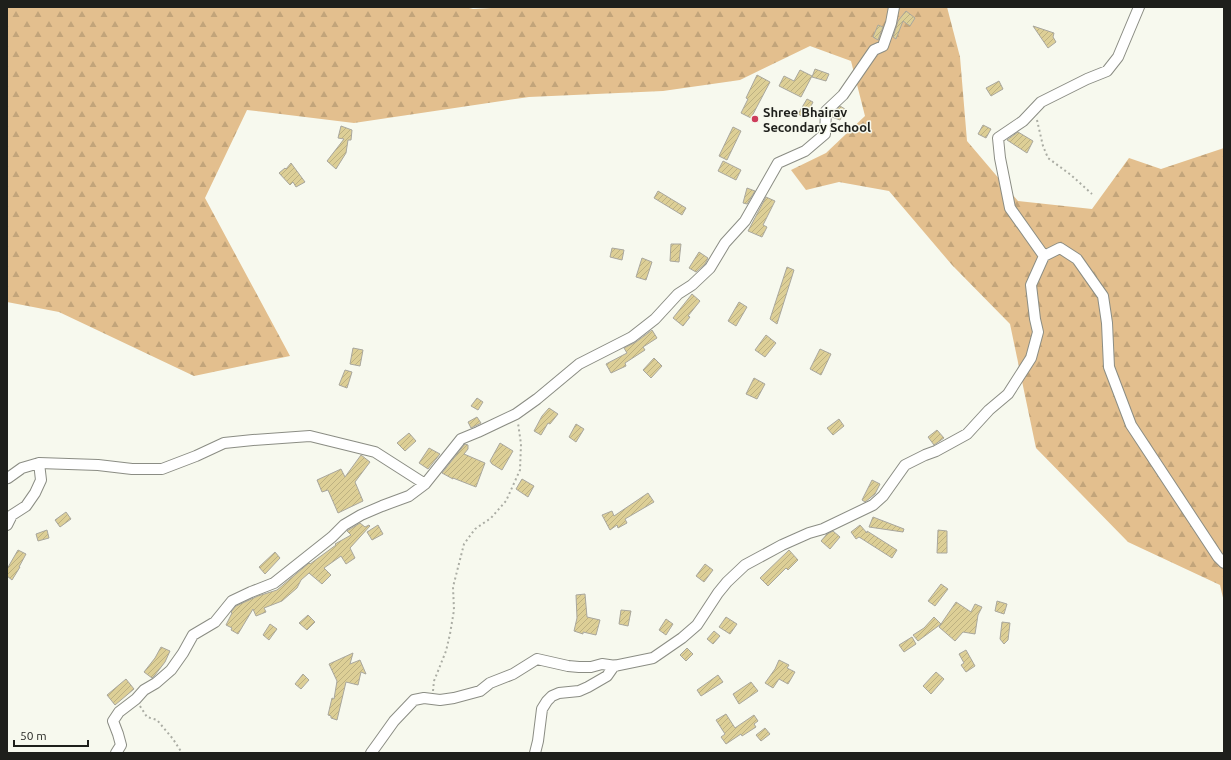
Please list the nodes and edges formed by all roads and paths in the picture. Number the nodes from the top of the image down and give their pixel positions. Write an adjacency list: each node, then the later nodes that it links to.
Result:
1 (894, 7): 6 (street)
2 (1139, 7): 5 (street)
3 (1037, 118): 4 (path)
4 (1092, 194)
5 (1044, 256): 11 (street); 12 (street)
6 (516, 414): 9 (street); 14 (path)
7 (38, 463): 8 (street); 9 (street); 10 (street)
8 (7, 477)
9 (425, 484): 13 (street)
10 (7, 525)
11 (1224, 563)
12 (616, 666): 14 (street); 18 (street)
13 (136, 699): 15 (street); 16 (path)
14 (431, 699): 17 (street)
15 (116, 753)
16 (182, 753)
17 (371, 753)
18 (536, 753)

